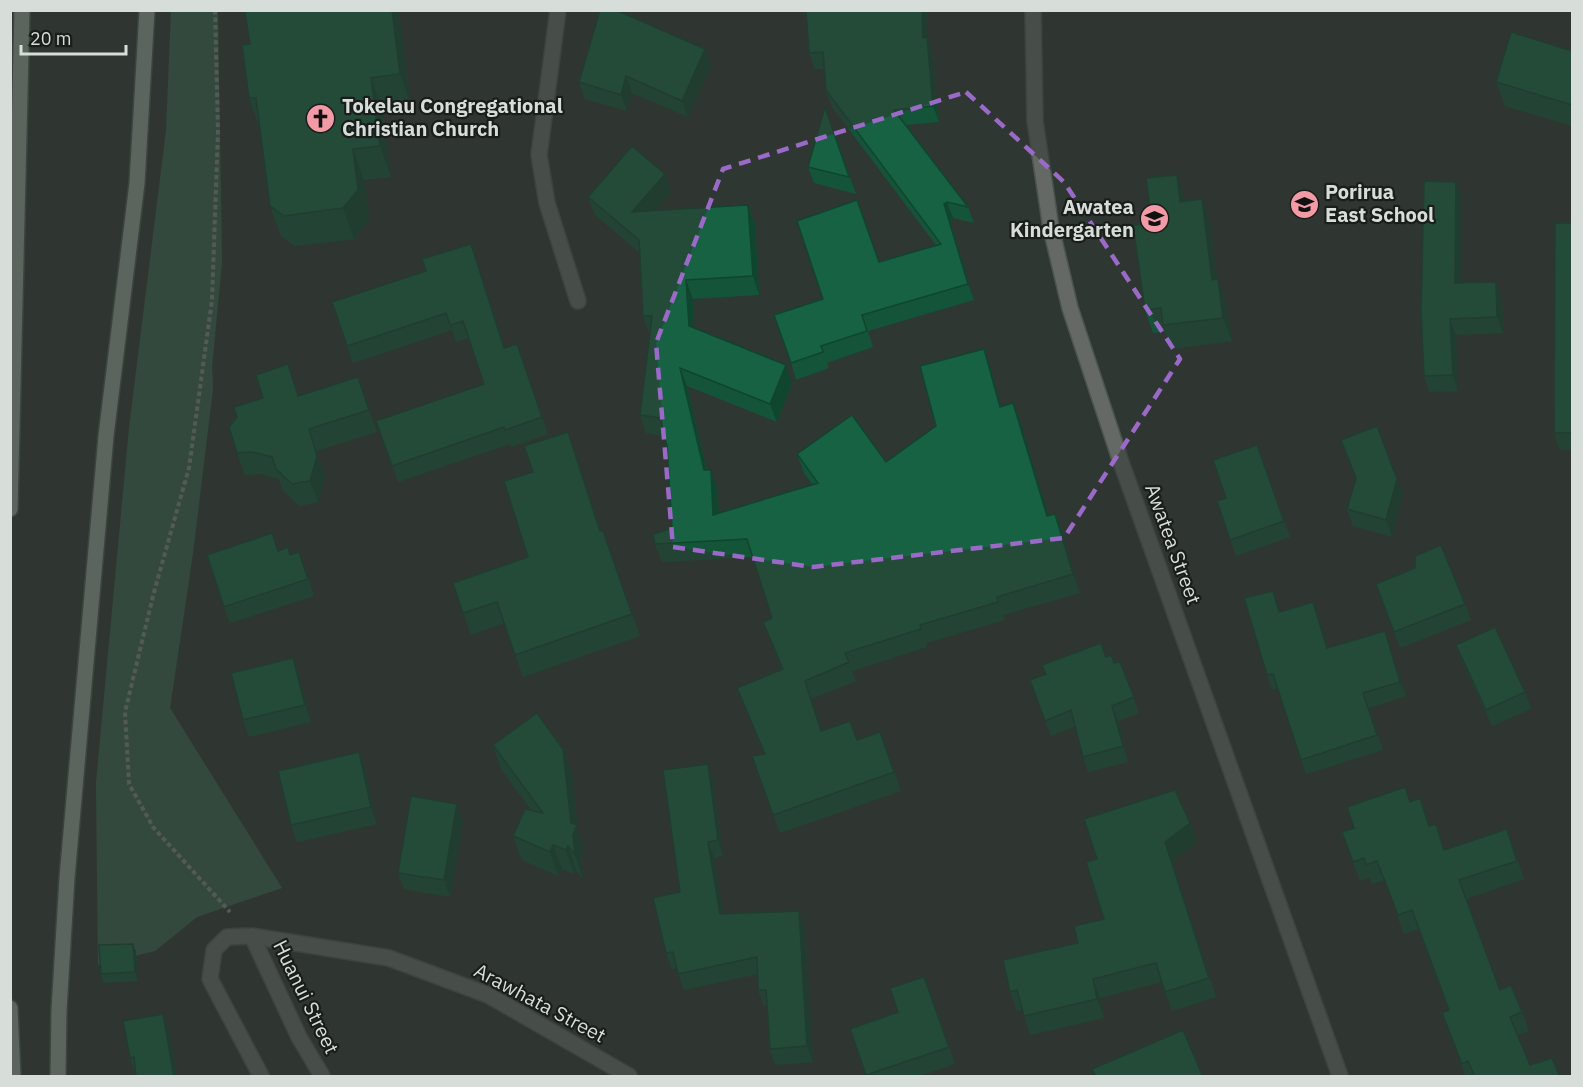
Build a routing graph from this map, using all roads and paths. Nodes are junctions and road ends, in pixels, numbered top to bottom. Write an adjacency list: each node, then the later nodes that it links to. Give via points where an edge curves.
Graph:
1 (22, 10): 7 (main road)
2 (147, 10): 11 (main road, via 137,183 106,436 67,878)
3 (215, 10): 8 (path, via 218,131 212,300 189,468 125,712 129,784 153,827)
4 (558, 10): 6 (street, via 539,155 547,203)
5 (1033, 10): 15 (street, Awatea Street, via 1035,121 1051,228 1070,308 1125,474)
6 (578, 301)
7 (10, 509)
8 (252, 936): 12 (street, Arawhata Street, via 227,937 214,950 210,979); 13 (street, Huanui Street, via 298,1037); 14 (street, Arawhata Street, via 389,958 488,995)
9 (10, 1008): 10 (main road)
10 (13, 1077)
11 (58, 1077)
12 (261, 1077)
13 (322, 1077)
14 (629, 1077)
15 (1340, 1077)

